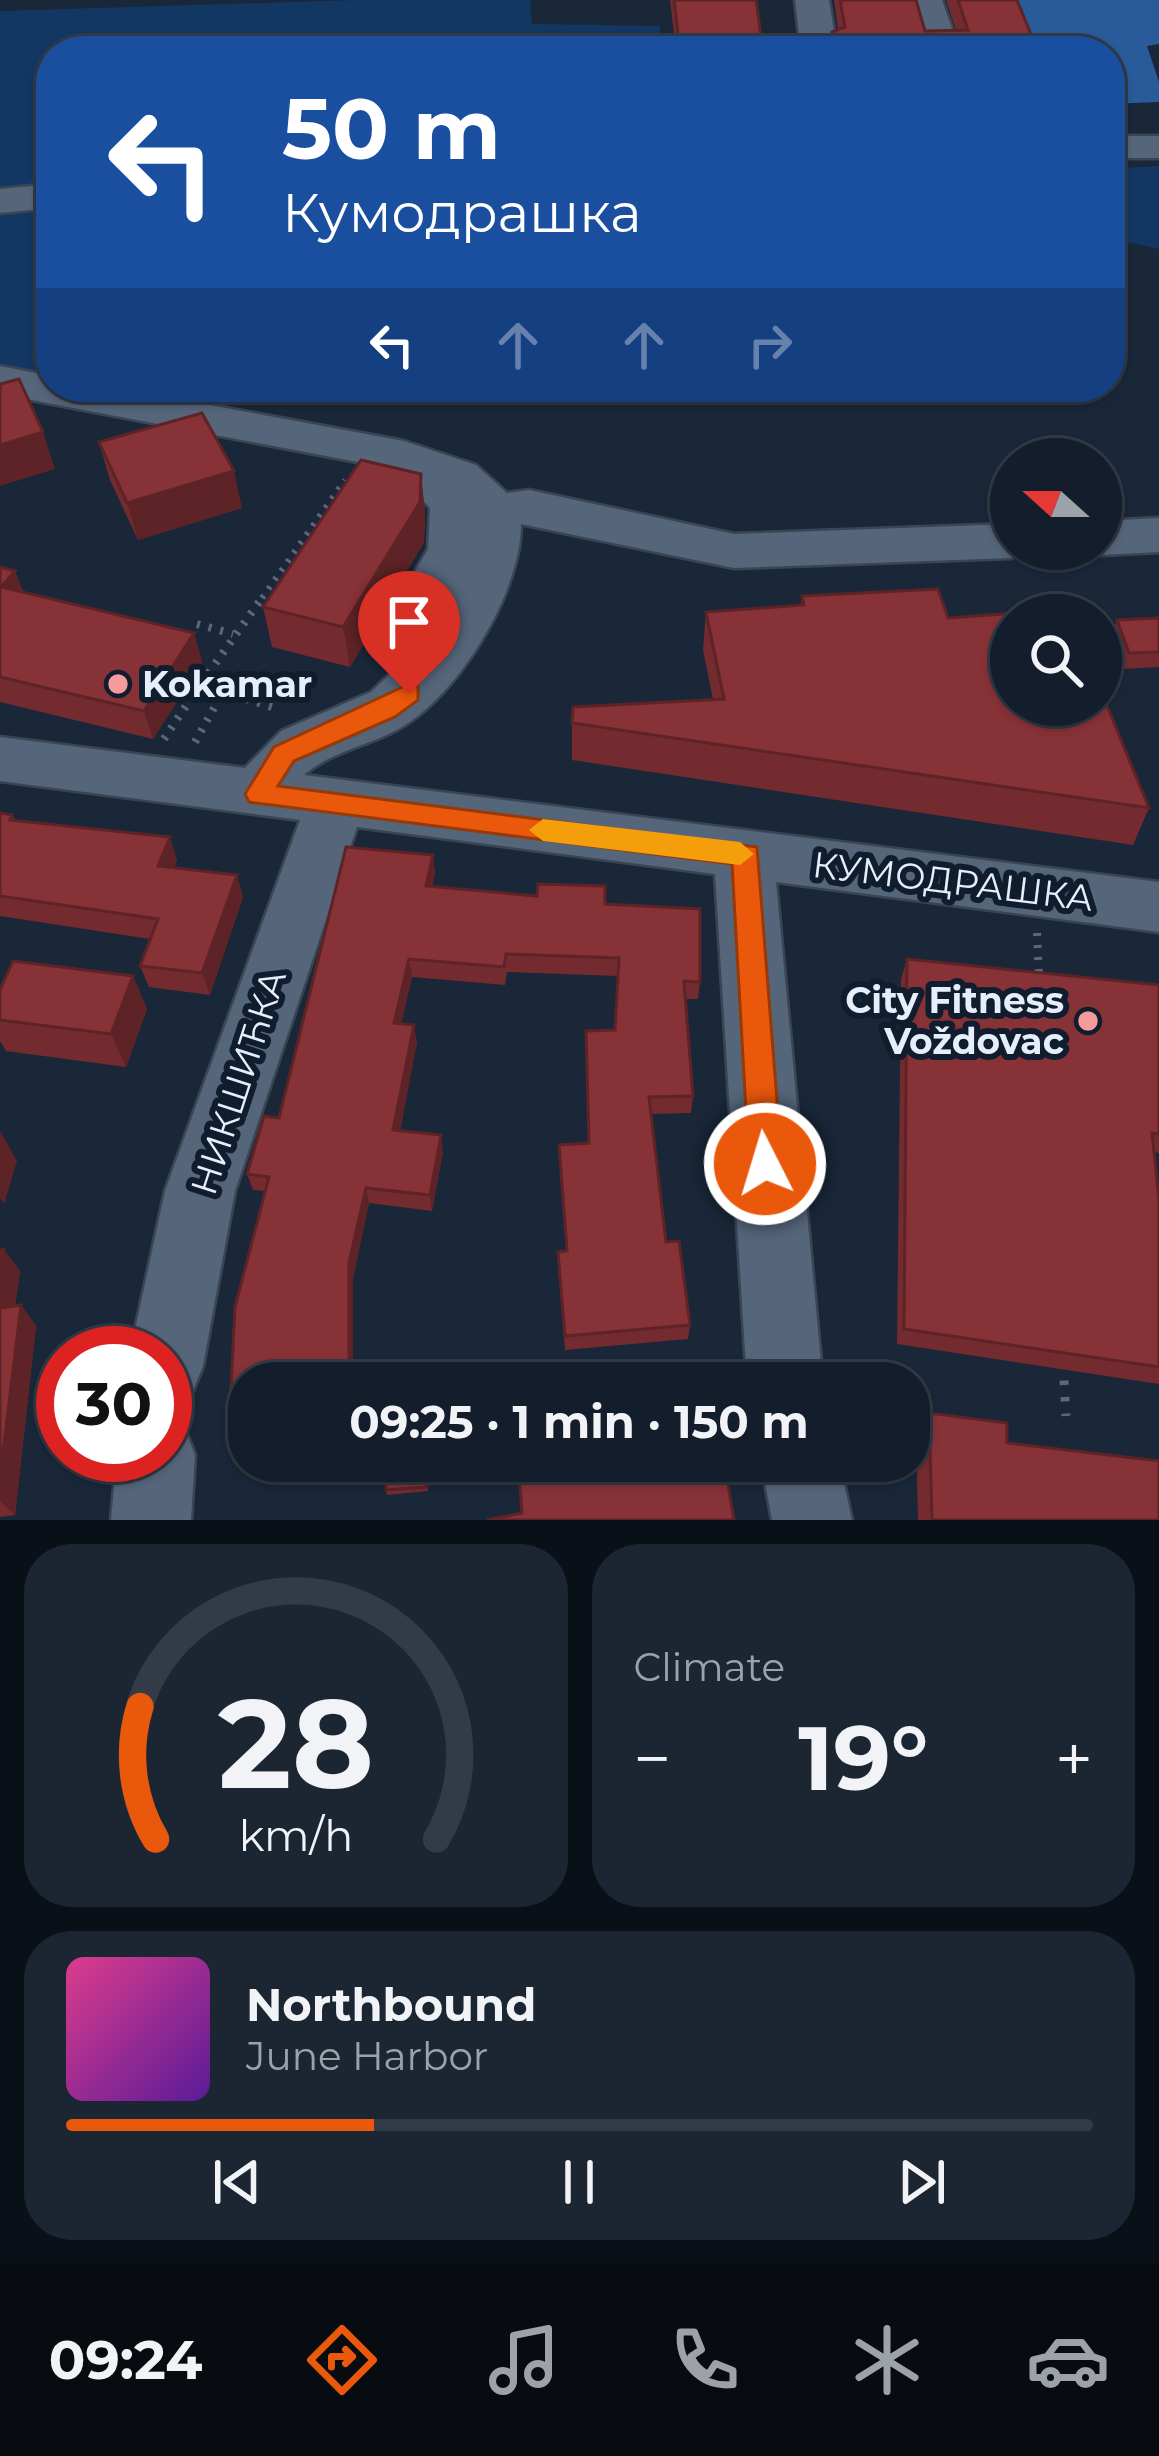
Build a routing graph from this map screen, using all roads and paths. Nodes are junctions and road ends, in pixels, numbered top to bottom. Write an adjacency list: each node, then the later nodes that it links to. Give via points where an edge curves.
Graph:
1 (812, 0): 3 (street)
2 (926, 0): 4 (street)
3 (817, 36)
4 (938, 36)
5 (1125, 147): 6 (street)
6 (1159, 147)
7 (36, 197): 8 (street)
8 (0, 201)
9 (0, 380): 10 (street)
10 (36, 384)
11 (207, 403): 12 (street)
12 (382, 452): 13 (street, via 459,476); 18 (path); 21 (street, via 447,490 460,526 449,560)
13 (496, 511): 16 (street, via 547,509 734,551); 21 (street, via 497,549 428,669 386,710)
14 (1159, 535): 15 (street)
15 (1122, 537)
16 (990, 543)
17 (197, 624): 18 (path)
18 (233, 634): 19 (path)
19 (200, 685): 20 (path); 23 (path)
20 (223, 692): 21 (path); 22 (path)
21 (322, 717): 25 (street)
22 (193, 746)
23 (159, 747)
24 (0, 759): 25 (street, КУМОДРАШКА)
25 (259, 794): 26 (street, КУМОДРАШКА)
26 (335, 805): 27 (street, КУМОДРАШКА); 31 (street, НИКШИЋКА, via 200,1191)
27 (746, 855): 28 (street, КУМОДРАШКА); 33 (street)
28 (1034, 893): 29 (street, КУМОДРАШКА); 30 (path)
29 (1159, 907)
30 (1041, 1002)
31 (173, 1326)
32 (1062, 1357): 34 (path)
33 (783, 1362)
34 (1066, 1417)
35 (154, 1482): 37 (street)
36 (804, 1482): 38 (street)
37 (151, 1520)
38 (812, 1520)

